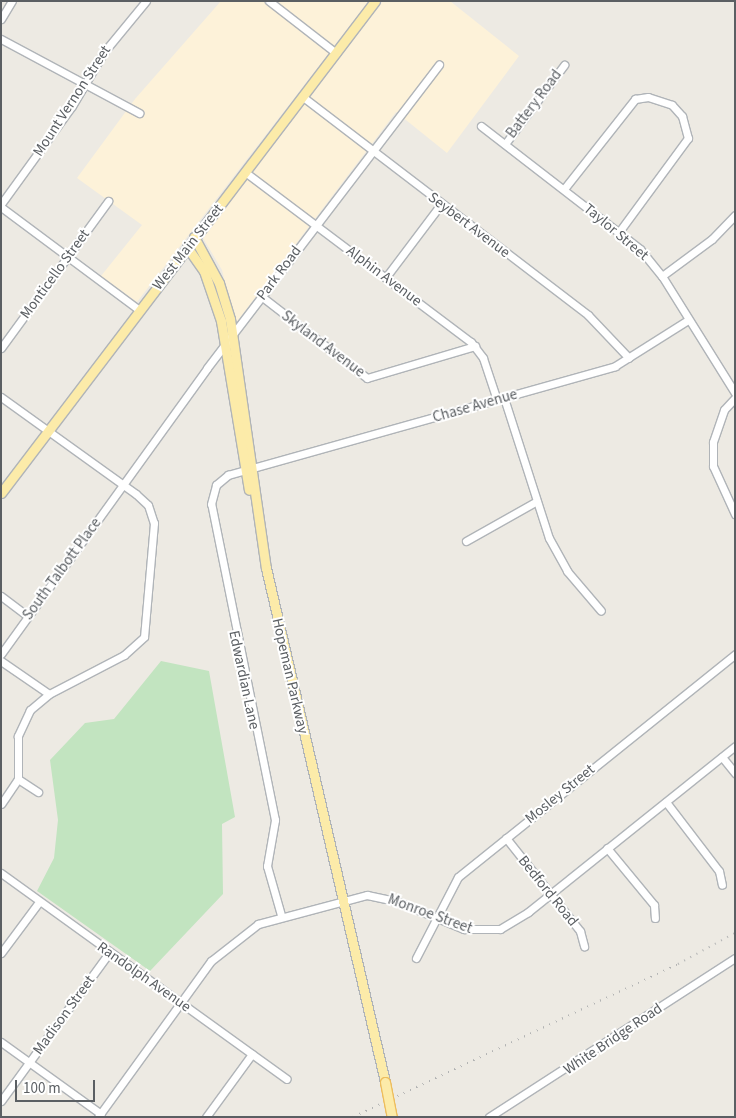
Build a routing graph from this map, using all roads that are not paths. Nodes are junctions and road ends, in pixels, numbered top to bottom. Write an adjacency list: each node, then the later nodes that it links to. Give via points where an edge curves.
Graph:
1 (12, 1): 5 (street)
2 (146, 1): 10 (street, Mount Vernon Street, via 104,52)
3 (269, 1): 7 (street)
4 (375, 1): 7 (main road, West Main Street)
5 (1, 19)
6 (1, 39): 10 (street)
7 (336, 53): 11 (main road, West Main Street)
8 (439, 65): 15 (street, Park Road)
9 (564, 65): 14 (street, Battery Road)
10 (84, 86): 12 (street); 20 (street, Mount Vernon Street)
11 (302, 97): 15 (street, Seybert Avenue); 16 (main road, West Main Street)
12 (139, 113)
13 (481, 126): 14 (street, Taylor Street)
14 (504, 144): 17 (street, Taylor Street)
15 (372, 151): 19 (street, Seybert Avenue); 22 (street, Park Road)
16 (245, 172): 22 (street, Alphin Avenue); 24 (main road, West Main Street)
17 (564, 189): 23 (street, Taylor Street); 23 (street, via 635,99 648,97 672,105 682,116 688,138)
18 (108, 201): 26 (street, Monticello Street)
19 (441, 204): 28 (street); 36 (street, Seybert Avenue, via 588,315)
20 (1, 206): 26 (street)
21 (735, 215): 27 (street, via 712,239)
22 (316, 224): 28 (street, Alphin Avenue); 29 (street, Park Road)
23 (619, 232): 27 (street, Taylor Street)
24 (194, 237): 25 (main road, West Main Street); 32 (main road, via 219,282)
25 (187, 247): 30 (main road, West Main Street); 33 (main road, via 211,287)
26 (67, 257): 30 (street); 35 (street, Monticello Street)
27 (662, 276): 31 (street, Taylor Street)
28 (386, 277): 34 (street, Alphin Avenue)
29 (261, 296): 32 (street, Park Road); 34 (street, Skyland Avenue, via 367,378)
30 (139, 310): 41 (main road, West Main Street)
31 (688, 320): 36 (street, Chase Avenue); 37 (street, Taylor Street)
32 (232, 335): 33 (street, Park Road); 42 (main road)
33 (225, 345): 42 (main road); 43 (street, Park Road)
34 (475, 346): 40 (street)
35 (1, 348)
36 (629, 358): 40 (street, Chase Avenue)
37 (735, 393)
38 (1, 397): 41 (street)
39 (735, 398): 46 (street, via 724,410 713,442 713,466)
40 (500, 399): 42 (street, Chase Avenue); 45 (street)
41 (48, 431): 43 (street); 44 (main road, West Main Street)
42 (248, 470): 67 (main road, Hopeman Parkway, via 253,505); 69 (street, Edwardian Lane, via 220,480 211,504 274,820 267,866)
43 (123, 485): 50 (street, South Talbott Place); 54 (street, via 148,505 154,531 144,637 124,655)
44 (1, 494)
45 (537, 501): 47 (street); 49 (street, via 561,561)
46 (735, 514)
47 (466, 542)
48 (1, 596): 50 (street)
49 (601, 611)
50 (28, 616): 51 (street, South Talbott Place)
51 (1, 654)
52 (735, 654): 62 (street, Mosley Street)
53 (1, 661): 54 (street)
54 (49, 694): 58 (street, via 34,705 21,725)
55 (735, 746): 56 (street, Monroe Street)
56 (722, 757): 57 (street); 60 (street, Monroe Street)
57 (735, 773)
58 (18, 779): 59 (street); 61 (street)
59 (38, 792)
60 (666, 802): 63 (street, Monroe Street); 65 (street, via 720,871)
61 (1, 804)
62 (506, 838): 66 (street, Bedford Road); 70 (street, Mosley Street, via 458,877)
63 (607, 848): 66 (street, Monroe Street); 71 (street, via 654,905)
64 (1, 873): 68 (street, Randolph Avenue)
65 (722, 884)
66 (550, 894): 70 (street, Monroe Street, via 494,930 470,931); 72 (street, Bedford Road, via 580,931)
67 (342, 900): 69 (street, Monroe Street); 70 (street, Monroe Street, via 382,896); 85 (main road, Hopeman Parkway, bridge)
68 (39, 902): 73 (street); 74 (street, Randolph Avenue)
69 (281, 914): 77 (street, Monroe Street, via 242,934 221,950)
70 (434, 918): 75 (street, Mosley Street)
71 (655, 918)
72 (584, 946)
73 (1, 953)
74 (109, 953): 77 (street, Randolph Avenue); 80 (street, Madison Street)
75 (416, 958)
76 (735, 958): 86 (street, White Bridge Road)
77 (180, 1003): 79 (street, Randolph Avenue); 83 (street, Monroe Street)
78 (1, 1042): 80 (street)
79 (252, 1054): 81 (street, Randolph Avenue); 84 (street)
80 (30, 1062): 82 (street, Madison Street); 83 (street)
81 (287, 1079)
82 (1, 1101)
83 (99, 1115)
84 (206, 1117)
85 (392, 1117)
86 (489, 1117)

